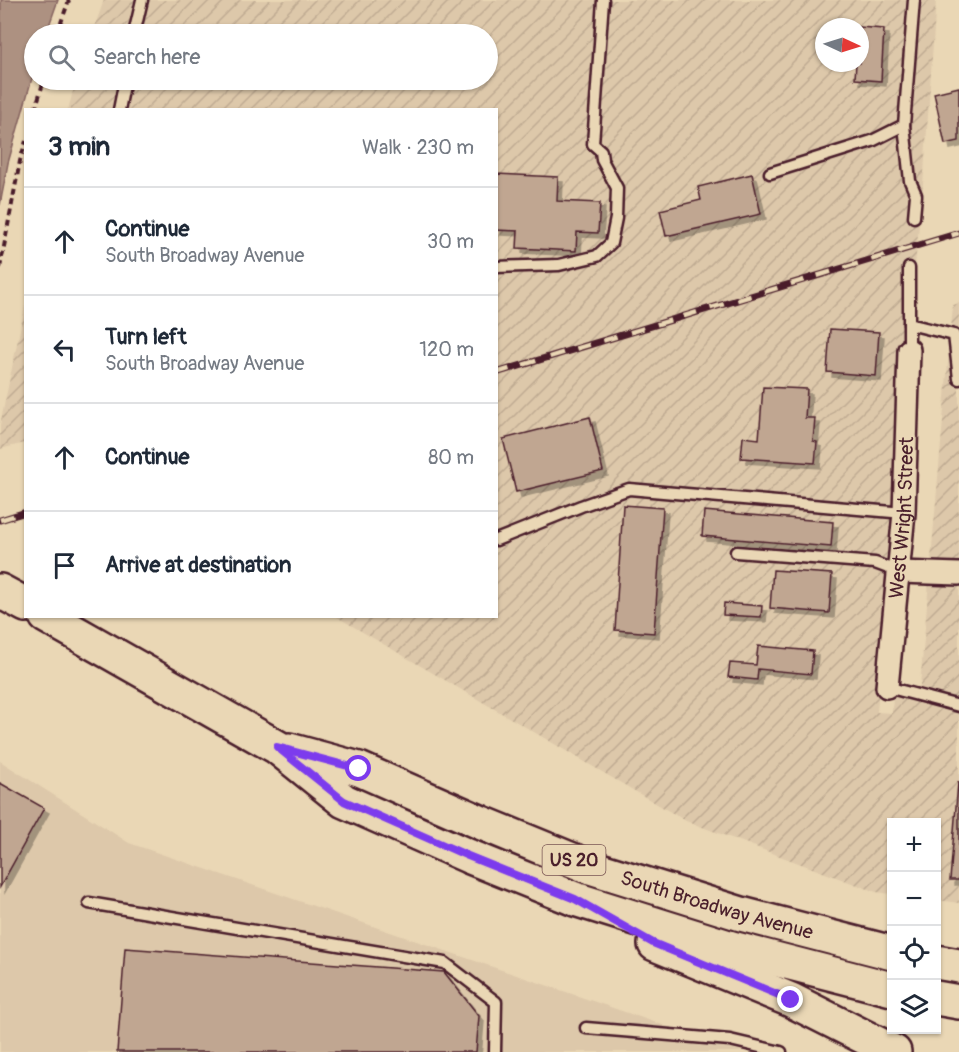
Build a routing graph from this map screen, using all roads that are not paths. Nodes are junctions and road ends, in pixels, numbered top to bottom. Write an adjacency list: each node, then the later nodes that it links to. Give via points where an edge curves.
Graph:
1 (142, 0): 4 (lane)
2 (603, 0): 10 (lane, via 593,144 601,151 617,188 611,243 597,255 559,265)
3 (914, 0): 7 (lane)
4 (136, 24)
5 (123, 90): 6 (lane)
6 (119, 108)
7 (904, 125): 8 (lane, via 872,141); 9 (lane, via 910,181 916,195)
8 (770, 173)
9 (914, 217)
10 (498, 267)
11 (909, 268): 12 (lane)
12 (909, 324): 13 (lane); 14 (lane, via 954,335)
13 (909, 350): 15 (street, West Wright Street)
14 (959, 379)
15 (904, 513): 16 (lane, via 629,489); 18 (street, West Wright Street)
16 (498, 539)
17 (736, 552): 18 (lane, via 875,563)
18 (899, 572): 19 (street); 23 (street, West Wright Street)
19 (959, 574)
20 (0, 591): 21 (main road)
21 (24, 604)
22 (50, 618): 25 (main road, South Broadway Avenue / US 20)
23 (887, 687): 24 (lane)
24 (959, 706)
25 (277, 747): 26 (main road, South Broadway Avenue / US 20, via 344,801); 28 (main road, South Broadway Avenue / US 20, via 359,769 587,866 741,914)
26 (575, 899): 33 (main road, South Broadway Avenue / US 20, via 732,948); 39 (main road, via 653,943 791,1000)
27 (88, 903): 37 (lane, via 445,963 496,1002)
28 (887, 952)
29 (941, 953): 30 (main road)
30 (959, 954)
31 (941, 963): 32 (main road)
32 (959, 966)
33 (887, 988)
34 (941, 999): 35 (main road)
35 (959, 1002)
36 (586, 1028): 38 (lane, via 730,1040)
37 (495, 1052)
38 (781, 1052)
39 (894, 1052)

